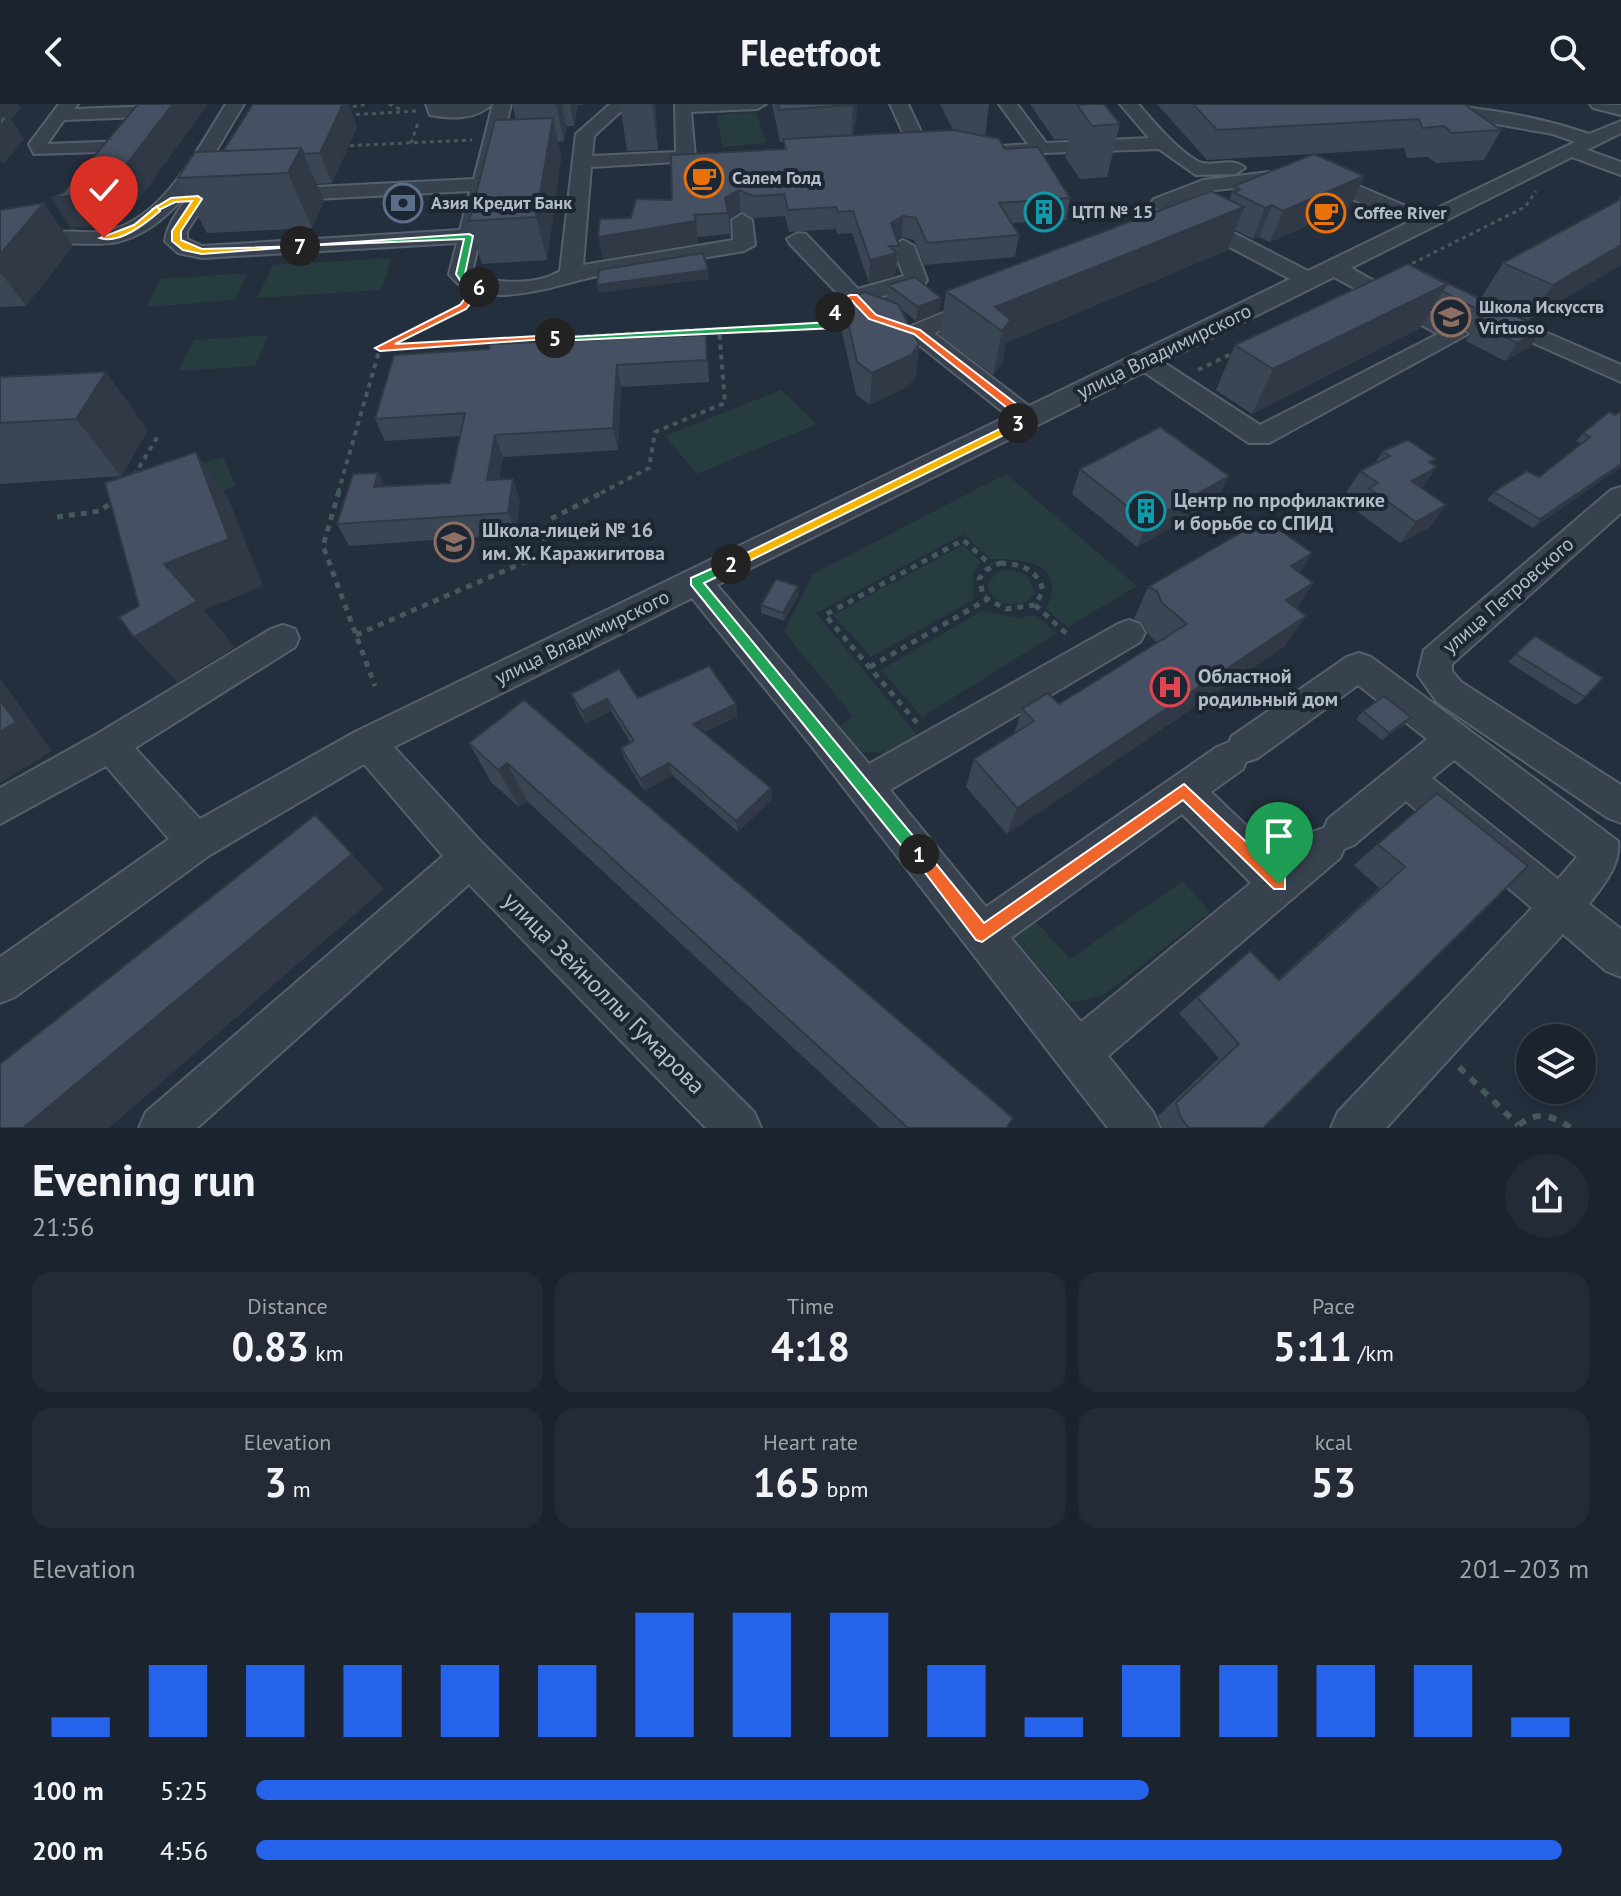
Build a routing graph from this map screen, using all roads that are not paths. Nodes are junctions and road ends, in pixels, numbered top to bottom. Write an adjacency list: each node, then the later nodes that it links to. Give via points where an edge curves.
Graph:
1 (235, 104): 26 (street)
2 (757, 104): 20 (street, via 675,108 693,157)
3 (899, 104): 19 (street, via 909,143 994,151)
4 (988, 104): 14 (street, via 1002,124)
5 (1008, 104): 14 (street)
6 (1129, 104): 16 (street)
7 (1411, 104): 17 (street, via 1557,129)
8 (1599, 104): 13 (street)
9 (498, 105): 10 (street, via 442,112); 24 (street, via 496,148)
10 (429, 107)
11 (625, 108): 20 (street, via 585,134)
12 (64, 110): 18 (street, via 38,144 41,150); 18 (street, via 156,111)
13 (1621, 110)
14 (1023, 124): 19 (street)
15 (1621, 126): 17 (street, улица Владимирского)
16 (1163, 143): 19 (street, via 1087,137); 23 (street, via 1196,169)
17 (1582, 146): 21 (street); 29 (street, улица Владимирского)
18 (126, 147): 22 (street)
19 (1041, 149)
20 (575, 153): 38 (street)
21 (1621, 169)
22 (105, 171)
23 (1304, 174): 28 (street, via 1203,186 1161,203); 29 (street)
24 (481, 185): 25 (street); 31 (street)
25 (261, 196)
26 (173, 199): 31 (street, via 205,198 177,231 176,241 202,252); 34 (street, via 120,235 70,240 61,228)
27 (742, 220): 38 (street, via 744,245)
28 (1195, 221): 30 (street); 39 (street)
29 (1427, 222): 35 (street, улица Владимирского)
30 (1166, 233)
31 (469, 236): 38 (street, via 460,274 465,281 480,286 552,284)
32 (798, 239): 40 (street)
33 (903, 246): 40 (street, via 916,280)
34 (0, 248)
35 (1367, 253): 36 (street, улица Владимирского); 37 (street)
36 (1334, 268): 39 (street, улица Владимирского); 43 (street)
37 (1400, 270)
38 (571, 274)
39 (1309, 280): 44 (street, улица Владимирского)
40 (853, 297): 42 (street, via 873,317)
41 (1005, 297): 42 (street)
42 (917, 332): 46 (street)
43 (1456, 334): 44 (street, via 1259,437); 45 (street, via 1487,313)
44 (1144, 361): 46 (street, улица Владимирского)
45 (1621, 374)
46 (1028, 418): 48 (street, улица Владимирского)
47 (1621, 497): 57 (street, улица Петровского, via 1436,659 1435,675 1449,692)
48 (696, 582): 52 (street, улица Владимирского); 55 (street)
49 (1129, 633): 55 (street)
50 (283, 638): 53 (street)
51 (1453, 739): 54 (street); 56 (street, via 1359,667); 62 (street, via 1604,854)
52 (368, 743): 59 (street, улица Владимирского); 60 (street, улица Зейноллы Гумарова)
53 (110, 745): 58 (street); 59 (street)
54 (1405, 778): 61 (street); 62 (street)
55 (864, 786): 63 (street)
56 (1184, 791): 61 (street); 63 (street)
57 (1621, 806)
58 (0, 807)
59 (196, 842): 65 (street, улица Владимирского)
60 (470, 858): 67 (street); 68 (street, улица Зейноллы Гумарова)
61 (1279, 884): 66 (street)
62 (1561, 907): 64 (street); 70 (street)
63 (982, 934): 66 (street)
64 (1621, 956)
65 (0, 982)
66 (1077, 1054): 69 (street)
67 (162, 1128)
68 (738, 1128)
69 (1137, 1128)
70 (1354, 1128)

